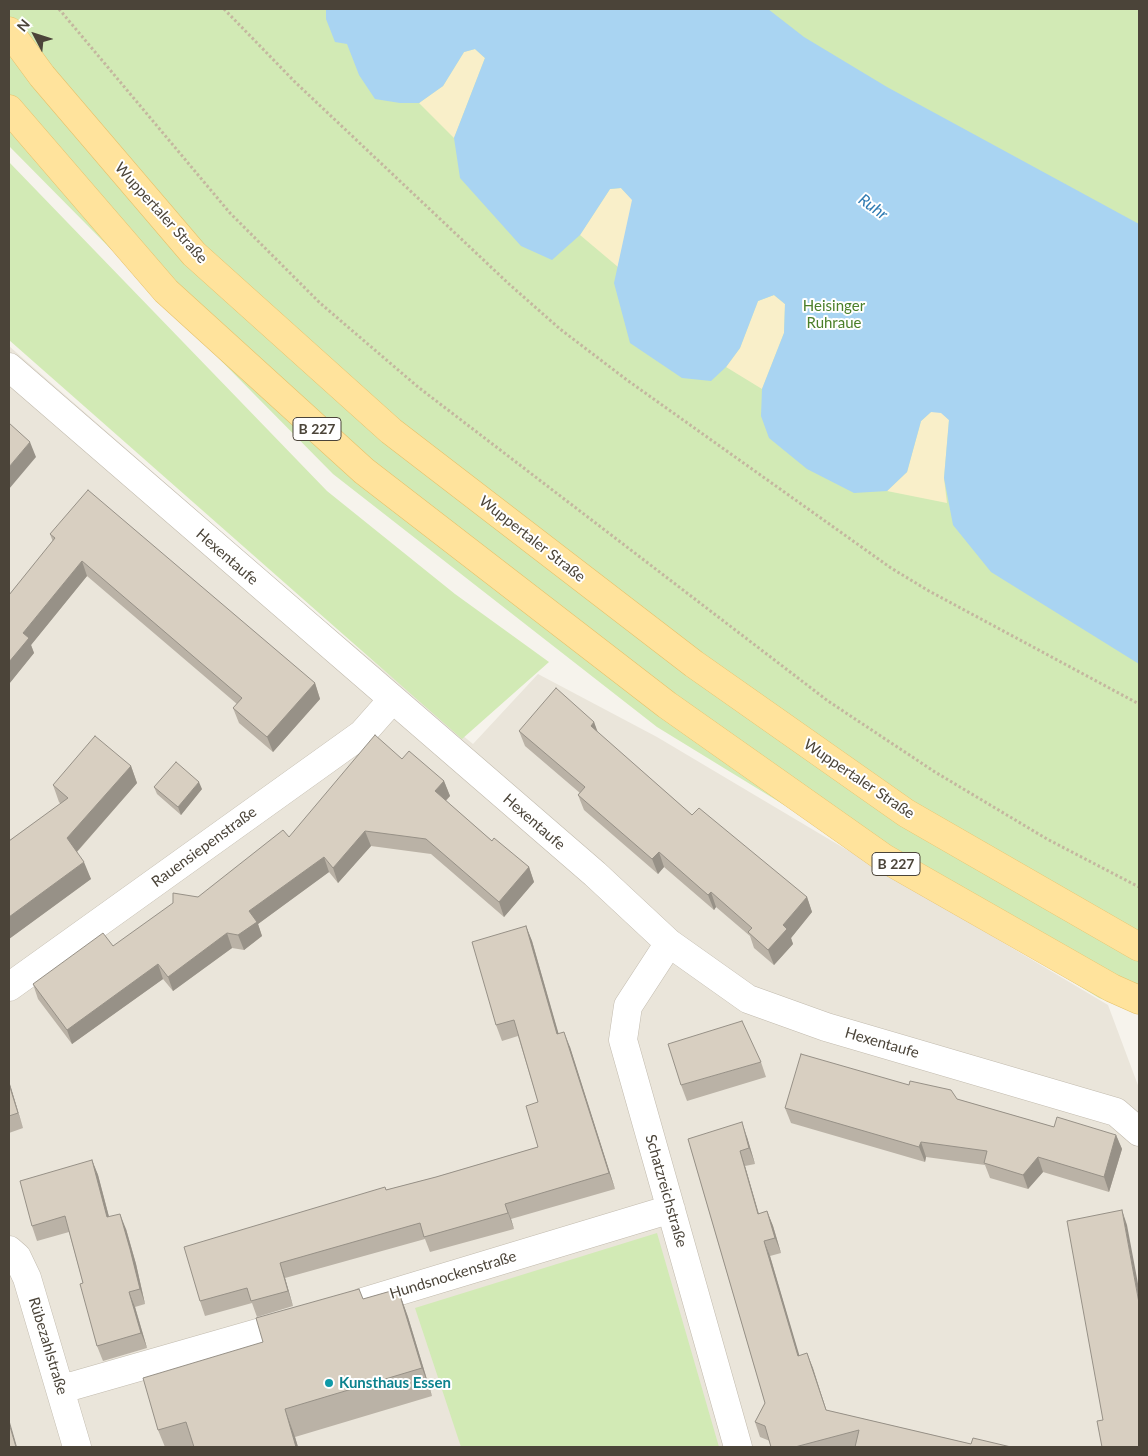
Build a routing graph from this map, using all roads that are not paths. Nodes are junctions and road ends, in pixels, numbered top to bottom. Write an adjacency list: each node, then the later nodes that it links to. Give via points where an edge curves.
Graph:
1 (9, 31): 6 (main road, Wuppertaler Straße, via 42,76 194,254 391,430 694,664 906,812)
2 (9, 109): 8 (main road, B 227, via 166,291 364,471 667,705 884,858 1103,983)
3 (9, 367): 4 (street, Hexentaufe)
4 (392, 700): 5 (street, Hexentaufe, via 595,874); 7 (street, Rauensiepenstraße, via 362,734)
5 (669, 943): 9 (street, Hexentaufe, via 748,1000 826,1027 1116,1112); 10 (street, Schatzreichstraße, via 628,1006 624,1040)
6 (1139, 947)
7 (9, 986)
8 (1139, 1000)
9 (1139, 1132)
10 (671, 1210): 12 (street, Hundsnockenstraße); 14 (street, Schatzreichstraße)
11 (9, 1250): 12 (street, Rübezahlstraße, via 17,1257 27,1278)
12 (62, 1389): 13 (street, Rübezahlstraße)
13 (77, 1447)
14 (738, 1447)

